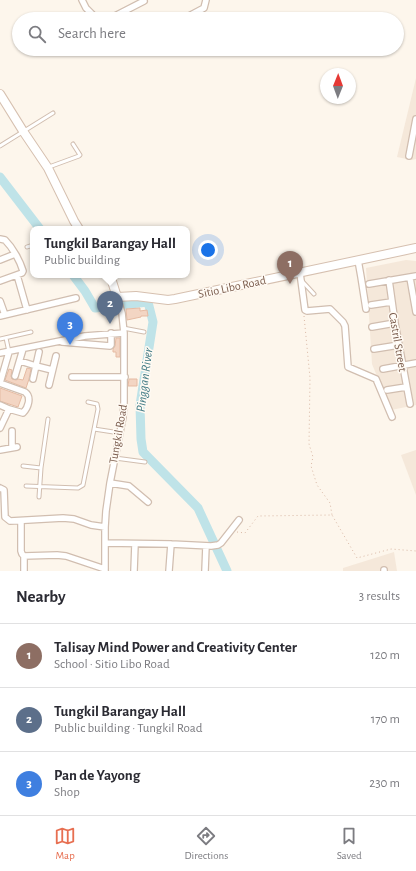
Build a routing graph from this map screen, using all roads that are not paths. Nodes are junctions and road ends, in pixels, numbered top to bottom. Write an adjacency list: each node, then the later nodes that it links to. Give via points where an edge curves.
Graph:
1 (82, 0): 4 (street)
2 (206, 0): 6 (street, via 204,8)
3 (144, 1): 5 (street)
4 (90, 12)
5 (123, 12)
6 (196, 12)
7 (0, 94): 10 (street)
8 (53, 112): 10 (lane)
9 (416, 119): 13 (street)
10 (23, 131): 12 (lane); 15 (street)
11 (73, 144): 15 (lane, via 79,156)
12 (0, 146)
13 (413, 147): 14 (street)
14 (409, 156)
15 (48, 168): 16 (street)
16 (77, 226)
17 (3, 240): 21 (street)
18 (30, 246): 19 (lane)
19 (27, 248)
20 (416, 248): 23 (street, Sitio Libo Road)
21 (15, 254): 22 (street); 24 (street, via 23,271)
22 (0, 260)
23 (358, 260): 25 (street, Sitio Libo Road); 37 (street)
24 (17, 275): 29 (street); 38 (street)
25 (300, 276): 31 (lane); 33 (street, Sitio Libo Road, via 168,300 136,296); 75 (street, via 304,309 330,309 343,322 348,367 376,379)
26 (413, 277): 28 (street); 39 (street)
27 (111, 278): 33 (street)
28 (389, 280): 30 (street); 35 (street, Castril Street)
29 (0, 281)
30 (369, 284)
31 (314, 294)
32 (76, 298): 38 (street)
33 (118, 298): 43 (street, Tungkil Road)
34 (0, 301): 40 (street)
35 (391, 302): 36 (street); 41 (street, Castril Street)
36 (371, 305)
37 (366, 309)
38 (27, 310): 40 (street)
39 (416, 312)
40 (2, 316)
41 (395, 323): 42 (street); 50 (street, Castril Street)
42 (372, 327)
43 (124, 330): 45 (lane); 46 (street); 65 (street, Tungkil Road)
44 (31, 332): 47 (lane)
45 (144, 332)
46 (111, 334): 49 (street); 49 (street, via 110,346)
47 (6, 338): 48 (lane); 53 (lane)
48 (0, 340)
49 (57, 341): 51 (street)
50 (399, 345): 52 (street); 60 (street, Castril Street)
51 (23, 348): 53 (street); 57 (street)
52 (374, 349)
53 (9, 352): 55 (street); 67 (street)
54 (39, 352): 59 (street)
55 (0, 353)
56 (56, 356): 62 (street)
57 (20, 361): 59 (street); 63 (street)
58 (416, 363): 60 (street)
59 (36, 366): 62 (street); 66 (street)
60 (402, 366): 61 (street); 69 (street, Castril Street)
61 (383, 369)
62 (52, 370): 68 (street)
63 (15, 376)
64 (72, 377): 65 (street)
65 (125, 377): 80 (street, Tungkil Road)
66 (33, 379)
67 (0, 383): 74 (street, via 28,394 27,408 23,413)
68 (49, 385)
69 (406, 388): 70 (street); 72 (street, Castril Street)
70 (387, 390)
71 (88, 402): 78 (lane, via 98,406)
72 (410, 404)
73 (0, 405): 74 (street)
74 (9, 409): 77 (street)
75 (392, 417)
76 (48, 419): 85 (lane)
77 (0, 428)
78 (94, 429): 80 (lane); 88 (lane, via 83,485 78,488)
79 (12, 431): 81 (street, via 14,447)
80 (120, 433): 82 (street, Tungkil Road)
81 (0, 450)
82 (115, 458): 83 (lane); 86 (street, Tungkil Road)
83 (145, 462)
84 (23, 466): 85 (lane)
85 (42, 468): 88 (lane)
86 (110, 483): 91 (street, via 129,486); 94 (street, Tungkil Road)
87 (26, 486): 88 (lane)
88 (40, 487): 90 (lane)
89 (0, 488): 93 (street, via 4,490 5,517 10,521)
90 (39, 497)
91 (148, 502)
92 (239, 520): 98 (street, via 221,543)
93 (21, 521): 94 (street, via 63,518); 99 (street, via 21,551)
94 (105, 528): 95 (street, Tungkil Road)
95 (105, 543): 96 (street); 100 (street, Tungkil Road)
96 (135, 544): 97 (street); 102 (street)
97 (171, 544): 98 (street); 103 (street)
98 (209, 546): 104 (street)
99 (24, 556): 100 (street, via 66,556); 101 (street)
100 (105, 570)
101 (24, 571)
102 (134, 571)
103 (170, 571)
104 (205, 571)

